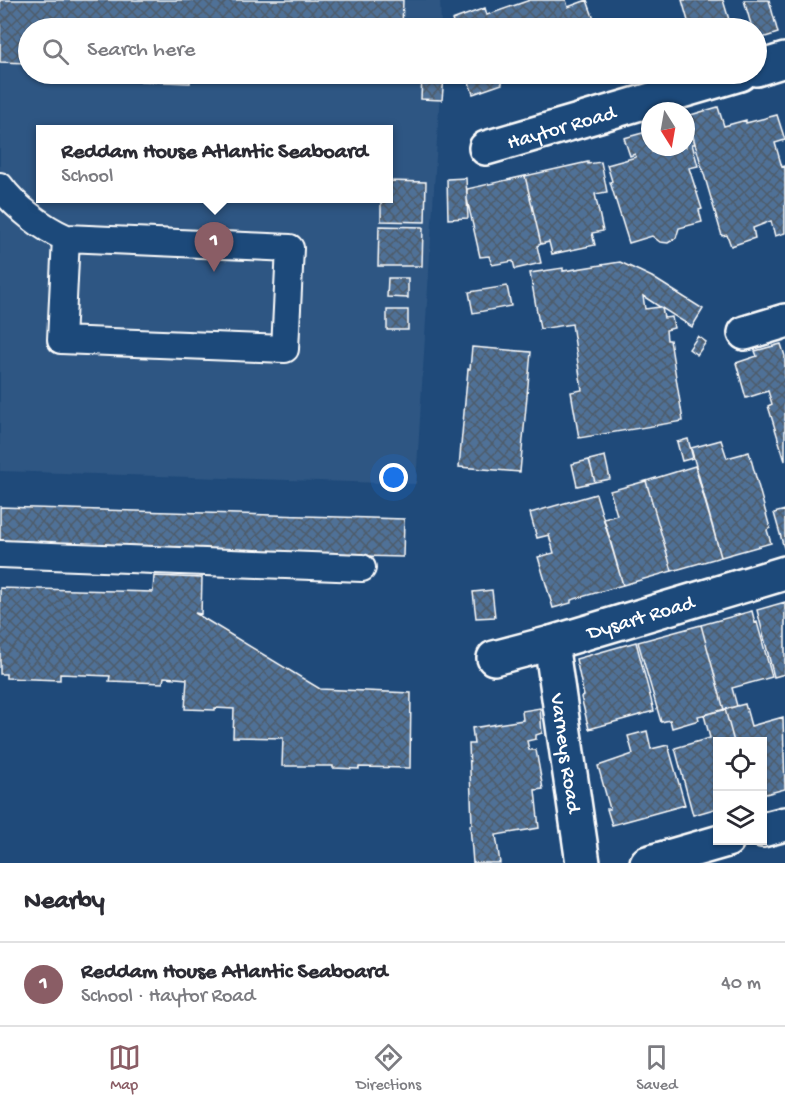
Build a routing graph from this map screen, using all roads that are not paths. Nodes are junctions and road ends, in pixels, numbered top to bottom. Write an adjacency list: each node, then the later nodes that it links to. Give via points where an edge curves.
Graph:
1 (785, 60): 2 (street)
2 (767, 66)
3 (706, 84): 4 (street, Haytor Road)
4 (486, 148)
5 (0, 186): 6 (lane, via 49,231)
6 (66, 238): 6 (lane, via 290,248 285,349 61,339)
7 (785, 321): 8 (street)
8 (745, 333)
9 (0, 554): 10 (lane)
10 (362, 568)
11 (785, 573): 12 (street, Dysart Road)
12 (551, 643): 13 (street, Dysart Road); 17 (street, Varneys Road)
13 (494, 658)
14 (785, 824): 15 (street)
15 (767, 829)
16 (713, 844): 18 (street)
17 (583, 863)
18 (647, 863)

